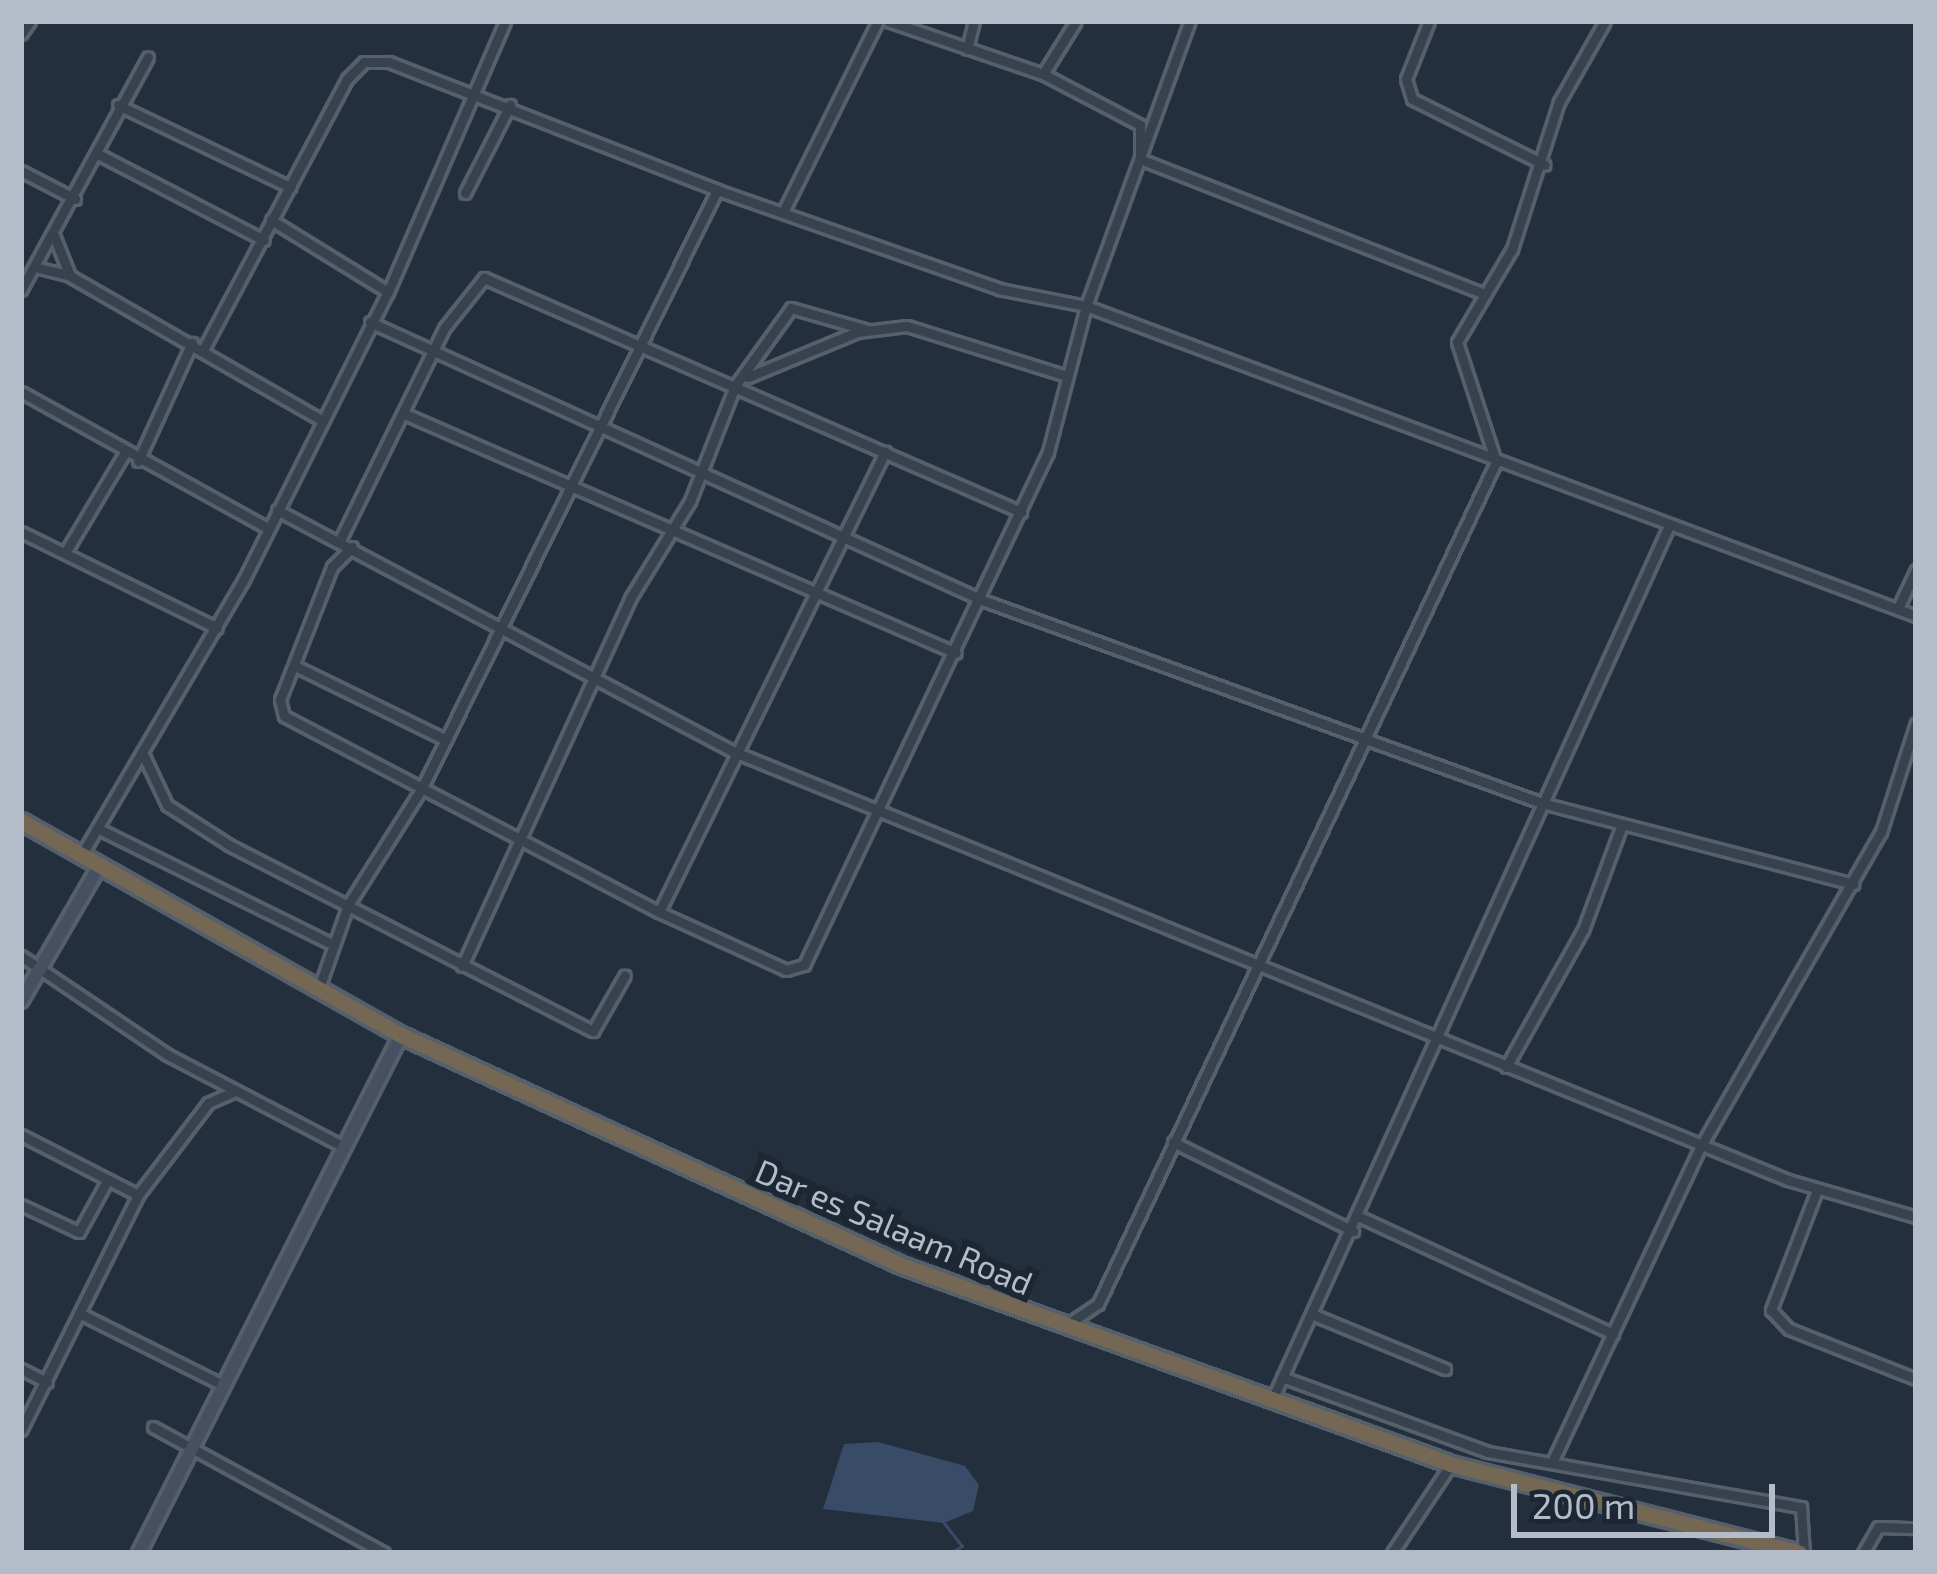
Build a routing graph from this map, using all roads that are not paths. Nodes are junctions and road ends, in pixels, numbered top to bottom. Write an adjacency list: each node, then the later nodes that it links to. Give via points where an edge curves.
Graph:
1 (30, 21): 10 (street)
2 (505, 21): 14 (street)
3 (878, 21): 25 (street)
4 (888, 21): 11 (street)
5 (974, 21): 11 (street)
6 (1076, 21): 13 (street)
7 (1190, 21): 18 (street)
8 (1429, 21): 19 (street, via 1406,79 1412,99)
9 (1605, 21): 19 (street, via 1559,102)
10 (21, 34)
11 (967, 49): 13 (street)
12 (148, 58): 15 (street)
13 (1043, 74): 18 (street, via 1139,125)
14 (474, 92): 16 (street); 21 (street, via 389,62 360,63); 32 (street)
15 (118, 105): 17 (street); 21 (street)
16 (510, 105): 22 (street); 23 (street)
17 (96, 154): 24 (street); 28 (street)
18 (1140, 159): 33 (street); 34 (street)
19 (1545, 165): 33 (street)
20 (21, 171): 24 (street)
21 (290, 187): 26 (street)
22 (716, 190): 25 (street); 39 (street)
23 (466, 193)
24 (75, 199): 27 (street)
25 (783, 212): 34 (street, via 999,289)
26 (271, 220): 28 (street); 32 (street)
27 (53, 233): 29 (street); 30 (street)
28 (264, 240): 41 (street)
29 (35, 267): 30 (street); 31 (street)
30 (70, 276): 40 (street)
31 (21, 290)
32 (388, 292): 36 (street)
33 (1484, 294): 53 (street, via 1456,347 1478,380)
34 (1086, 306): 43 (street); 53 (street)
35 (403, 319): 38 (street)
36 (370, 322): 38 (street); 48 (street)
37 (867, 330): 43 (street, via 914,327); 44 (street); 44 (street, via 791,308)
38 (398, 334): 42 (street)
39 (642, 342): 42 (street, via 484,278); 45 (street); 49 (street)
40 (192, 343): 41 (street); 52 (street)
41 (204, 347): 48 (street)
42 (435, 352): 47 (street); 49 (street)
43 (1064, 375): 57 (street, via 1066,405)
44 (748, 376): 45 (street)
45 (735, 386): 50 (street); 54 (street)
46 (21, 392): 51 (street)
47 (407, 415): 55 (street); 63 (street)
48 (321, 420): 56 (street)
49 (602, 423): 54 (street); 55 (street)
50 (885, 452): 57 (street); 62 (street)
51 (124, 454): 52 (street); 65 (street)
52 (138, 461): 58 (street)
53 (1496, 461): 59 (street); 77 (street)
54 (697, 468): 60 (street); 62 (street)
55 (574, 488): 60 (street); 72 (street)
56 (277, 510): 58 (street); 63 (street)
57 (1021, 512): 68 (street)
58 (267, 528): 71 (street)
59 (1668, 528): 69 (street); 82 (street)
60 (675, 531): 67 (street); 75 (street)
61 (21, 532): 65 (street)
62 (838, 535): 67 (street); 68 (street)
63 (340, 540): 64 (street)
64 (352, 547): 72 (street); 74 (street, via 332,567)
65 (65, 553): 71 (street)
66 (1916, 570): 69 (street)
67 (817, 595): 73 (street); 79 (street)
68 (982, 600): 73 (street); 77 (street)
69 (1898, 608): 70 (street)
70 (1916, 616)
71 (217, 628): 80 (street)
72 (500, 634): 75 (street); 78 (street)
73 (956, 653): 83 (street)
74 (295, 666): 78 (street); 81 (street, via 284,716)
75 (591, 682): 79 (street); 87 (street)
76 (1916, 723): 90 (street)
77 (1370, 739): 82 (street); 97 (street)
78 (446, 740): 81 (street)
79 (731, 751): 83 (street); 92 (street)
80 (142, 752): 86 (street); 91 (street, via 167,805)
81 (422, 788): 87 (street); 91 (street)
82 (1542, 803): 85 (street); 102 (street)
83 (880, 812): 92 (street, via 796,970); 97 (street)
84 (21, 821): 88 (highway, Dar es Salaam Road)
85 (1621, 827): 90 (street); 103 (street, via 1583,930)
86 (99, 829): 88 (street); 93 (street)
87 (522, 844): 92 (street); 95 (street)
88 (80, 857): 89 (highway, Dar es Salaam Road)
89 (99, 867): 96 (street); 99 (highway, Dar es Salaam Road)
90 (1854, 884): 107 (street)
91 (348, 905): 93 (street); 95 (street)
92 (659, 912)
93 (330, 943): 99 (street)
94 (21, 956): 96 (street)
95 (462, 966): 98 (street, via 596,1032)
96 (40, 968): 100 (street); 104 (street)
97 (1263, 970): 102 (street); 106 (street)
98 (625, 975)
99 (318, 992): 101 (highway, Dar es Salaam Road)
100 (21, 1001)
101 (401, 1035): 108 (street); 118 (highway, Dar es Salaam Road, via 767,1208)
102 (1437, 1040): 103 (street); 113 (street)
103 (1506, 1067): 107 (street)
104 (233, 1092): 108 (street); 111 (street, via 208,1103)
105 (21, 1135): 109 (street)
106 (1172, 1142): 115 (street); 118 (street, via 1098,1304)
107 (1702, 1144): 110 (street); 119 (street)
108 (344, 1147): 125 (street)
109 (107, 1181): 111 (street); 112 (street, via 76,1233)
110 (1817, 1190): 114 (street); 123 (street, via 1771,1310 1789,1329)
111 (138, 1195): 116 (street)
112 (21, 1205)
113 (1360, 1217): 115 (street); 119 (street)
114 (1916, 1217)
115 (1353, 1231): 117 (street)
116 (82, 1314): 124 (street); 125 (street)
117 (1314, 1315): 121 (street); 122 (street)
118 (1062, 1328): 126 (highway, Dar es Salaam Road)
119 (1613, 1334): 132 (street)
120 (21, 1369): 124 (street)
121 (1445, 1369)
122 (1282, 1377): 126 (street); 128 (street)
123 (1916, 1378)
124 (47, 1382): 129 (street)
125 (224, 1385): 130 (street)
126 (1270, 1402): 131 (highway, Dar es Salaam Road)
127 (153, 1427): 130 (street)
128 (1430, 1427): 131 (street); 132 (street, via 1488,1452)
129 (21, 1430)
130 (193, 1446): 135 (street); 136 (street)
131 (1417, 1451): 133 (highway, Dar es Salaam Road)
132 (1553, 1460): 138 (street, via 1613,1481 1801,1507)
133 (1451, 1464): 137 (street); 138 (highway, Dar es Salaam Road)
134 (1916, 1528): 139 (street, via 1878,1527)
135 (139, 1553)
136 (384, 1553)
137 (1392, 1553)
138 (1802, 1553)
139 (1863, 1553)

